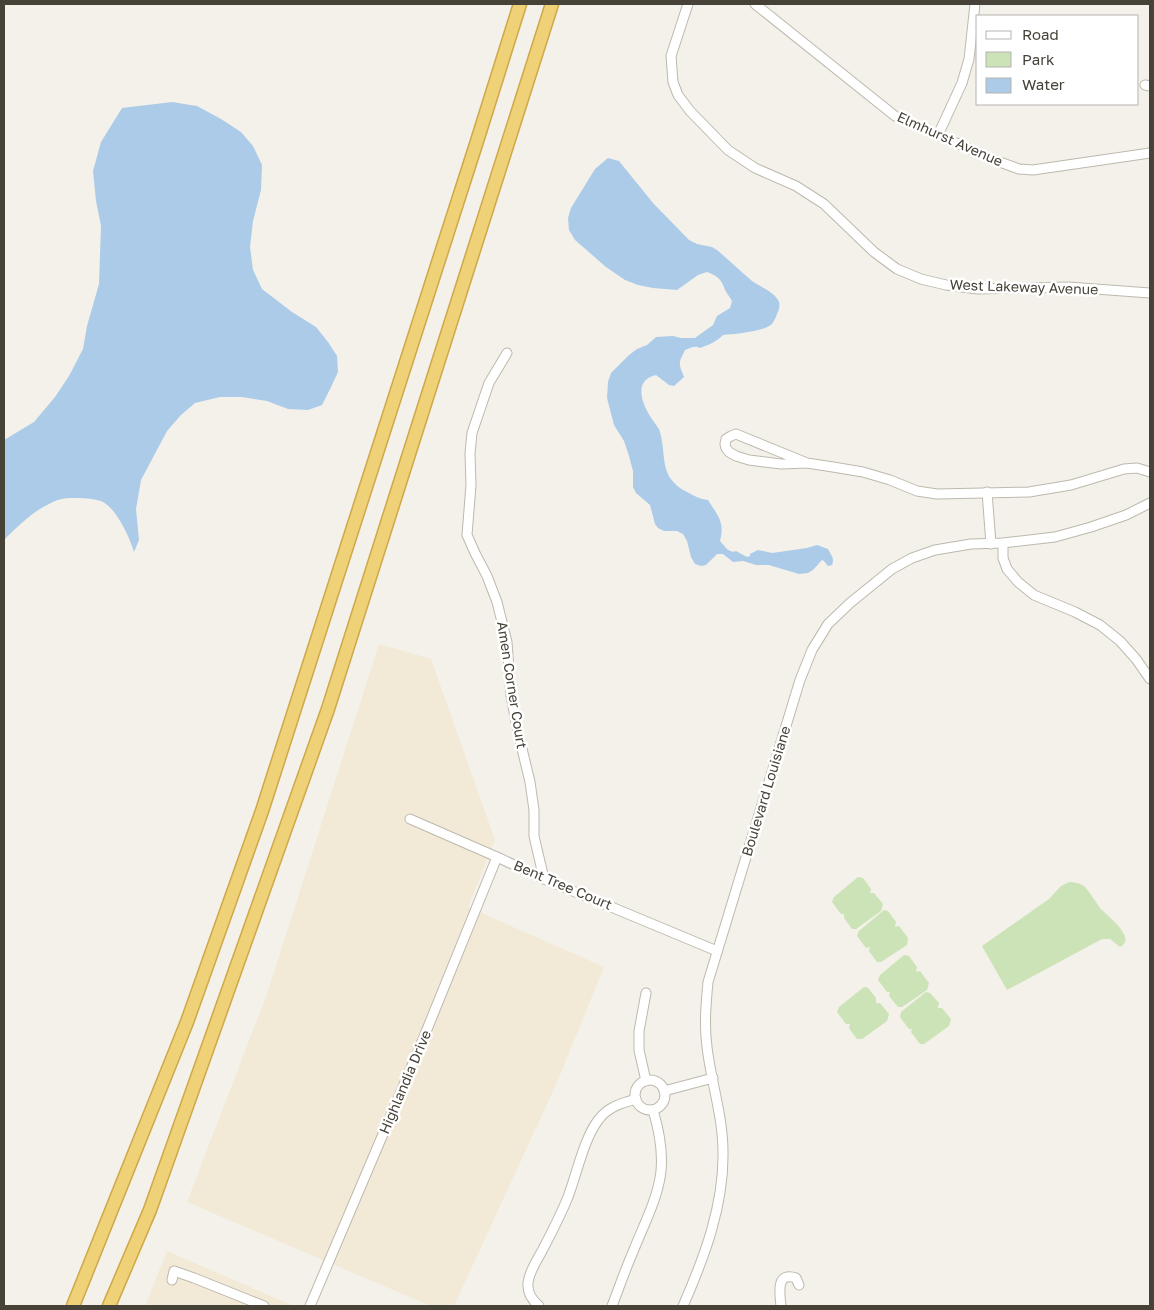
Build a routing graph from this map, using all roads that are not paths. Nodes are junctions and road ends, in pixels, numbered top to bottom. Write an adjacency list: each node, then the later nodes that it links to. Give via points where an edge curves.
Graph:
1 (520, 4): 29 (highway, via 262,811 187,1022)
2 (552, 4): 30 (highway, via 328,709 150,1210)
3 (688, 4): 8 (street, West Lakeway Avenue, via 671,56 673,82 690,111 728,150 824,204 874,252 897,268 946,286 1068,287)
4 (755, 4): 6 (street, Elmhurst Avenue, via 895,116)
5 (976, 4): 6 (street, via 969,59)
6 (938, 135): 7 (street, Elmhurst Avenue, via 1019,169 1033,170)
7 (1150, 153)
8 (1150, 294)
9 (507, 353): 19 (street, Amen Corner Court, via 489,383 472,433 467,535 497,602 506,642 511,696 530,782 534,836)
10 (807, 463): 10 (street, via 736,434 726,439 729,452 748,460); 12 (street, via 863,472 917,491 937,494)
11 (1150, 472): 12 (street, via 1124,469 1048,489)
12 (987, 492): 15 (street)
13 (1150, 503): 14 (street, Boulevard Louisiane, via 1117,518 1055,537)
14 (1002, 543): 15 (street, Boulevard Louisiane); 16 (street, via 1007,569 1018,582 1034,595 1100,625 1120,641)
15 (991, 544): 20 (street, Boulevard Louisiane, via 935,550 912,558 892,569 850,602 828,624 812,650 800,680)
16 (1150, 679)
17 (410, 820): 18 (street, Bent Tree Court)
18 (497, 857): 19 (street, Bent Tree Court); 32 (street, Highlandia Drive)
19 (544, 879): 20 (street, Bent Tree Court)
20 (717, 951): 22 (street, Boulevard Louisiane, via 708,982 705,1013 706,1046)
21 (646, 993): 23 (street, via 639,1050)
22 (712, 1078): 24 (street); 35 (street, Boulevard Louisiane, via 721,1121 722,1183 701,1266)
23 (646, 1081): 24 (street, via 656,1082); 25 (street, via 636,1089)
24 (664, 1091): 26 (street, via 664,1102)
25 (636, 1099): 26 (street, via 643,1109); 33 (street, via 611,1108 593,1127 568,1197 529,1276 530,1295)
26 (653, 1110): 34 (street, via 662,1152 656,1196)
27 (172, 1280): 31 (street, via 174,1271)
28 (799, 1285): 36 (street, via 796,1278 790,1276 781,1282)
29 (73, 1306)
30 (109, 1306)
31 (264, 1306)
32 (310, 1306)
33 (539, 1306)
34 (612, 1306)
35 (683, 1306)
36 (781, 1306)

